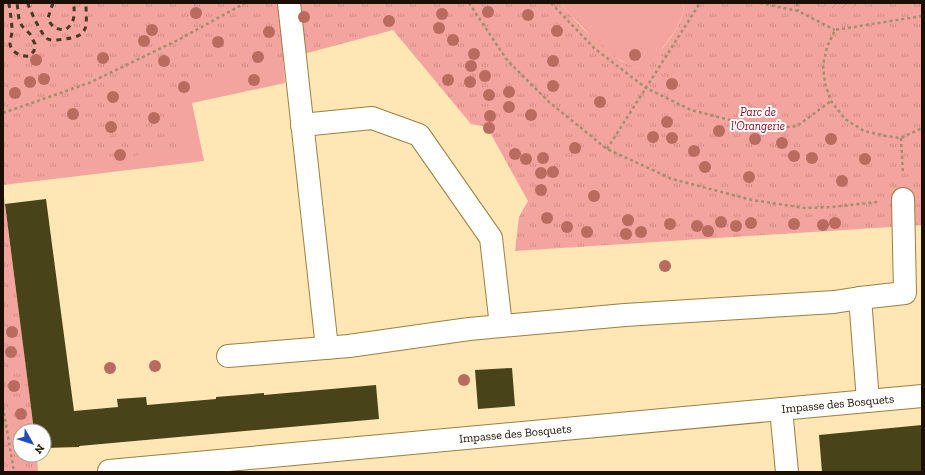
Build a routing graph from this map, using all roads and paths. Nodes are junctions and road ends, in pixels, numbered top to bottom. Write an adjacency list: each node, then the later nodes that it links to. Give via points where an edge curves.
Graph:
1 (245, 3): 13 (path, via 178,40 89,83)
2 (289, 3): 14 (street)
3 (469, 3): 17 (path, via 507,60 549,102)
4 (551, 3): 11 (path, via 594,48)
5 (700, 3): 11 (path)
6 (760, 3): 8 (path)
7 (797, 3): 8 (path)
8 (798, 11): 10 (path)
9 (922, 16): 10 (path)
10 (835, 30): 12 (path, via 827,47 823,65 825,84)
11 (646, 88): 12 (path, via 691,110 765,129 797,126); 17 (path)
12 (831, 101): 16 (path, via 845,119 864,131)
13 (3, 113)
14 (302, 125): 21 (street, via 372,118 419,135 491,238); 22 (street)
15 (922, 128): 16 (path)
16 (901, 138): 18 (path)
17 (607, 149): 18 (path, via 672,179 752,200 805,208)
18 (904, 199): 19 (street)
19 (914, 276): 20 (street, via 905,293)
20 (860, 298): 21 (street); 25 (street)
21 (501, 326): 22 (street)
22 (327, 348): 23 (street)
23 (228, 356)
24 (922, 396): 25 (street, Impasse des Bosquets)
25 (868, 401): 27 (street, Impasse des Bosquets)
26 (3, 407): 29 (path)
27 (781, 409): 28 (street, Impasse des Bosquets); 30 (street)
28 (109, 470)
29 (14, 472)
30 (788, 472)

